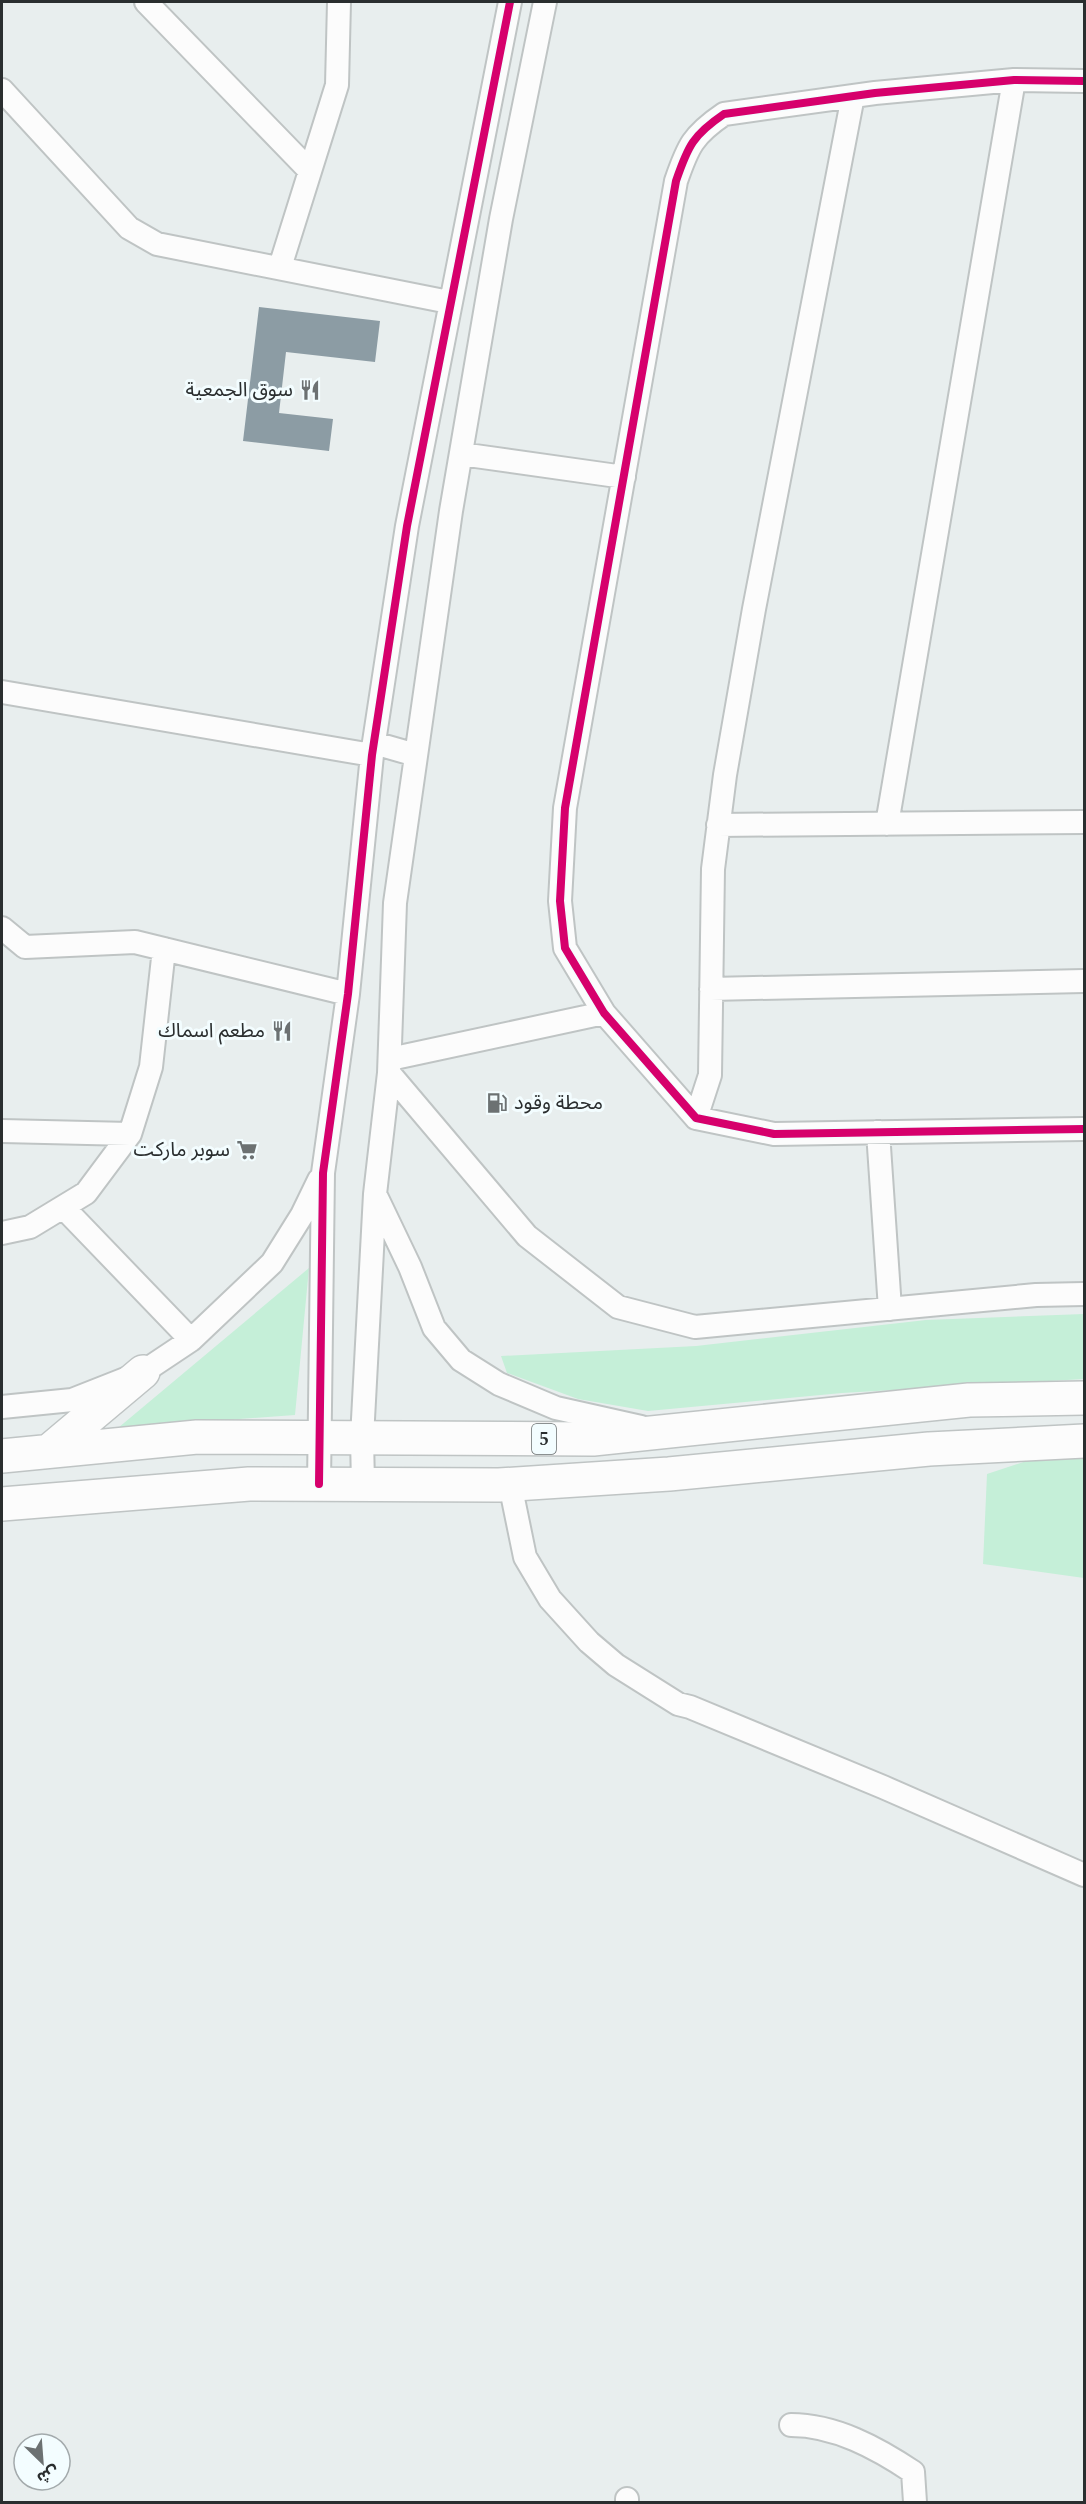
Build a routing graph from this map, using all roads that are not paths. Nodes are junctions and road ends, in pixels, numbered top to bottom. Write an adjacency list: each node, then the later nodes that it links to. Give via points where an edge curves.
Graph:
1 (146, 2): 10 (street)
2 (339, 2): 10 (street, via 337,85)
3 (545, 2): 5 (street)
4 (508, 12): 5 (street, via 526,10 536,18); 12 (street)
5 (539, 28): 13 (street)
6 (1014, 80): 7 (street); 9 (street); 19 (street)
7 (1084, 81)
8 (2, 90): 11 (street, via 129,228 157,244)
9 (853, 96): 14 (street, via 724,114 703,128 687,149 676,181); 20 (street, via 754,609)
10 (310, 171): 11 (street)
11 (280, 267): 12 (street)
12 (449, 303): 16 (street, via 407,526)
13 (461, 454): 14 (street); 17 (street)
14 (624, 477): 26 (street, via 565,808 560,901 565,948)
15 (2, 692): 16 (street)
16 (373, 749): 17 (street); 25 (street)
17 (416, 755): 27 (street, via 395,903)
18 (1084, 822): 19 (street)
19 (887, 824): 20 (street)
20 (718, 825): 24 (street, via 713,869)
21 (2, 928): 22 (street, via 26,947 135,942)
22 (164, 949): 25 (street); 32 (street, via 151,1067)
23 (1084, 981): 24 (street)
24 (711, 989): 28 (street, via 710,1075)
25 (348, 994): 33 (street)
26 (604, 1013): 27 (street); 28 (street)
27 (390, 1066): 34 (street); 38 (street, via 527,1236 618,1307 695,1327)
28 (696, 1118): 31 (street, via 774,1134)
29 (1084, 1129): 31 (street)
30 (2, 1131): 32 (street)
31 (878, 1132): 38 (street)
32 (130, 1134): 35 (street, via 86,1193)
33 (322, 1173): 39 (street, via 272,1263); 44 (street)
34 (375, 1194): 43 (street, via 434,1328 461,1359 499,1384 556,1408); 45 (street)
35 (63, 1207): 36 (street, via 30,1227); 39 (street)
36 (2, 1233)
37 (1084, 1294): 38 (street)
38 (890, 1309)
39 (191, 1340): 40 (street)
40 (143, 1372): 42 (street, via 72,1400); 47 (highway)
41 (1084, 1398): 43 (highway, 5, via 969,1400)
42 (2, 1407)
43 (660, 1432): 45 (highway, 5, via 593,1439)
44 (321, 1438): 45 (highway, 5); 47 (highway, 5, via 197,1437); 49 (street)
45 (362, 1438): 50 (street)
46 (1084, 1441): 51 (highway, 5, via 929,1449 669,1474)
47 (49, 1451): 48 (highway, 5)
48 (2, 1456)
49 (319, 1484): 50 (highway, 5); 52 (highway, 5, via 249,1484)
50 (363, 1484): 51 (highway, 5)
51 (510, 1484): 53 (street, via 525,1557 550,1599 616,1665 678,1704 873,1782)
52 (2, 1504)
53 (1084, 1875)
54 (791, 2425): 55 (street, via 811,2425 886,2454 913,2472)
55 (915, 2502)

